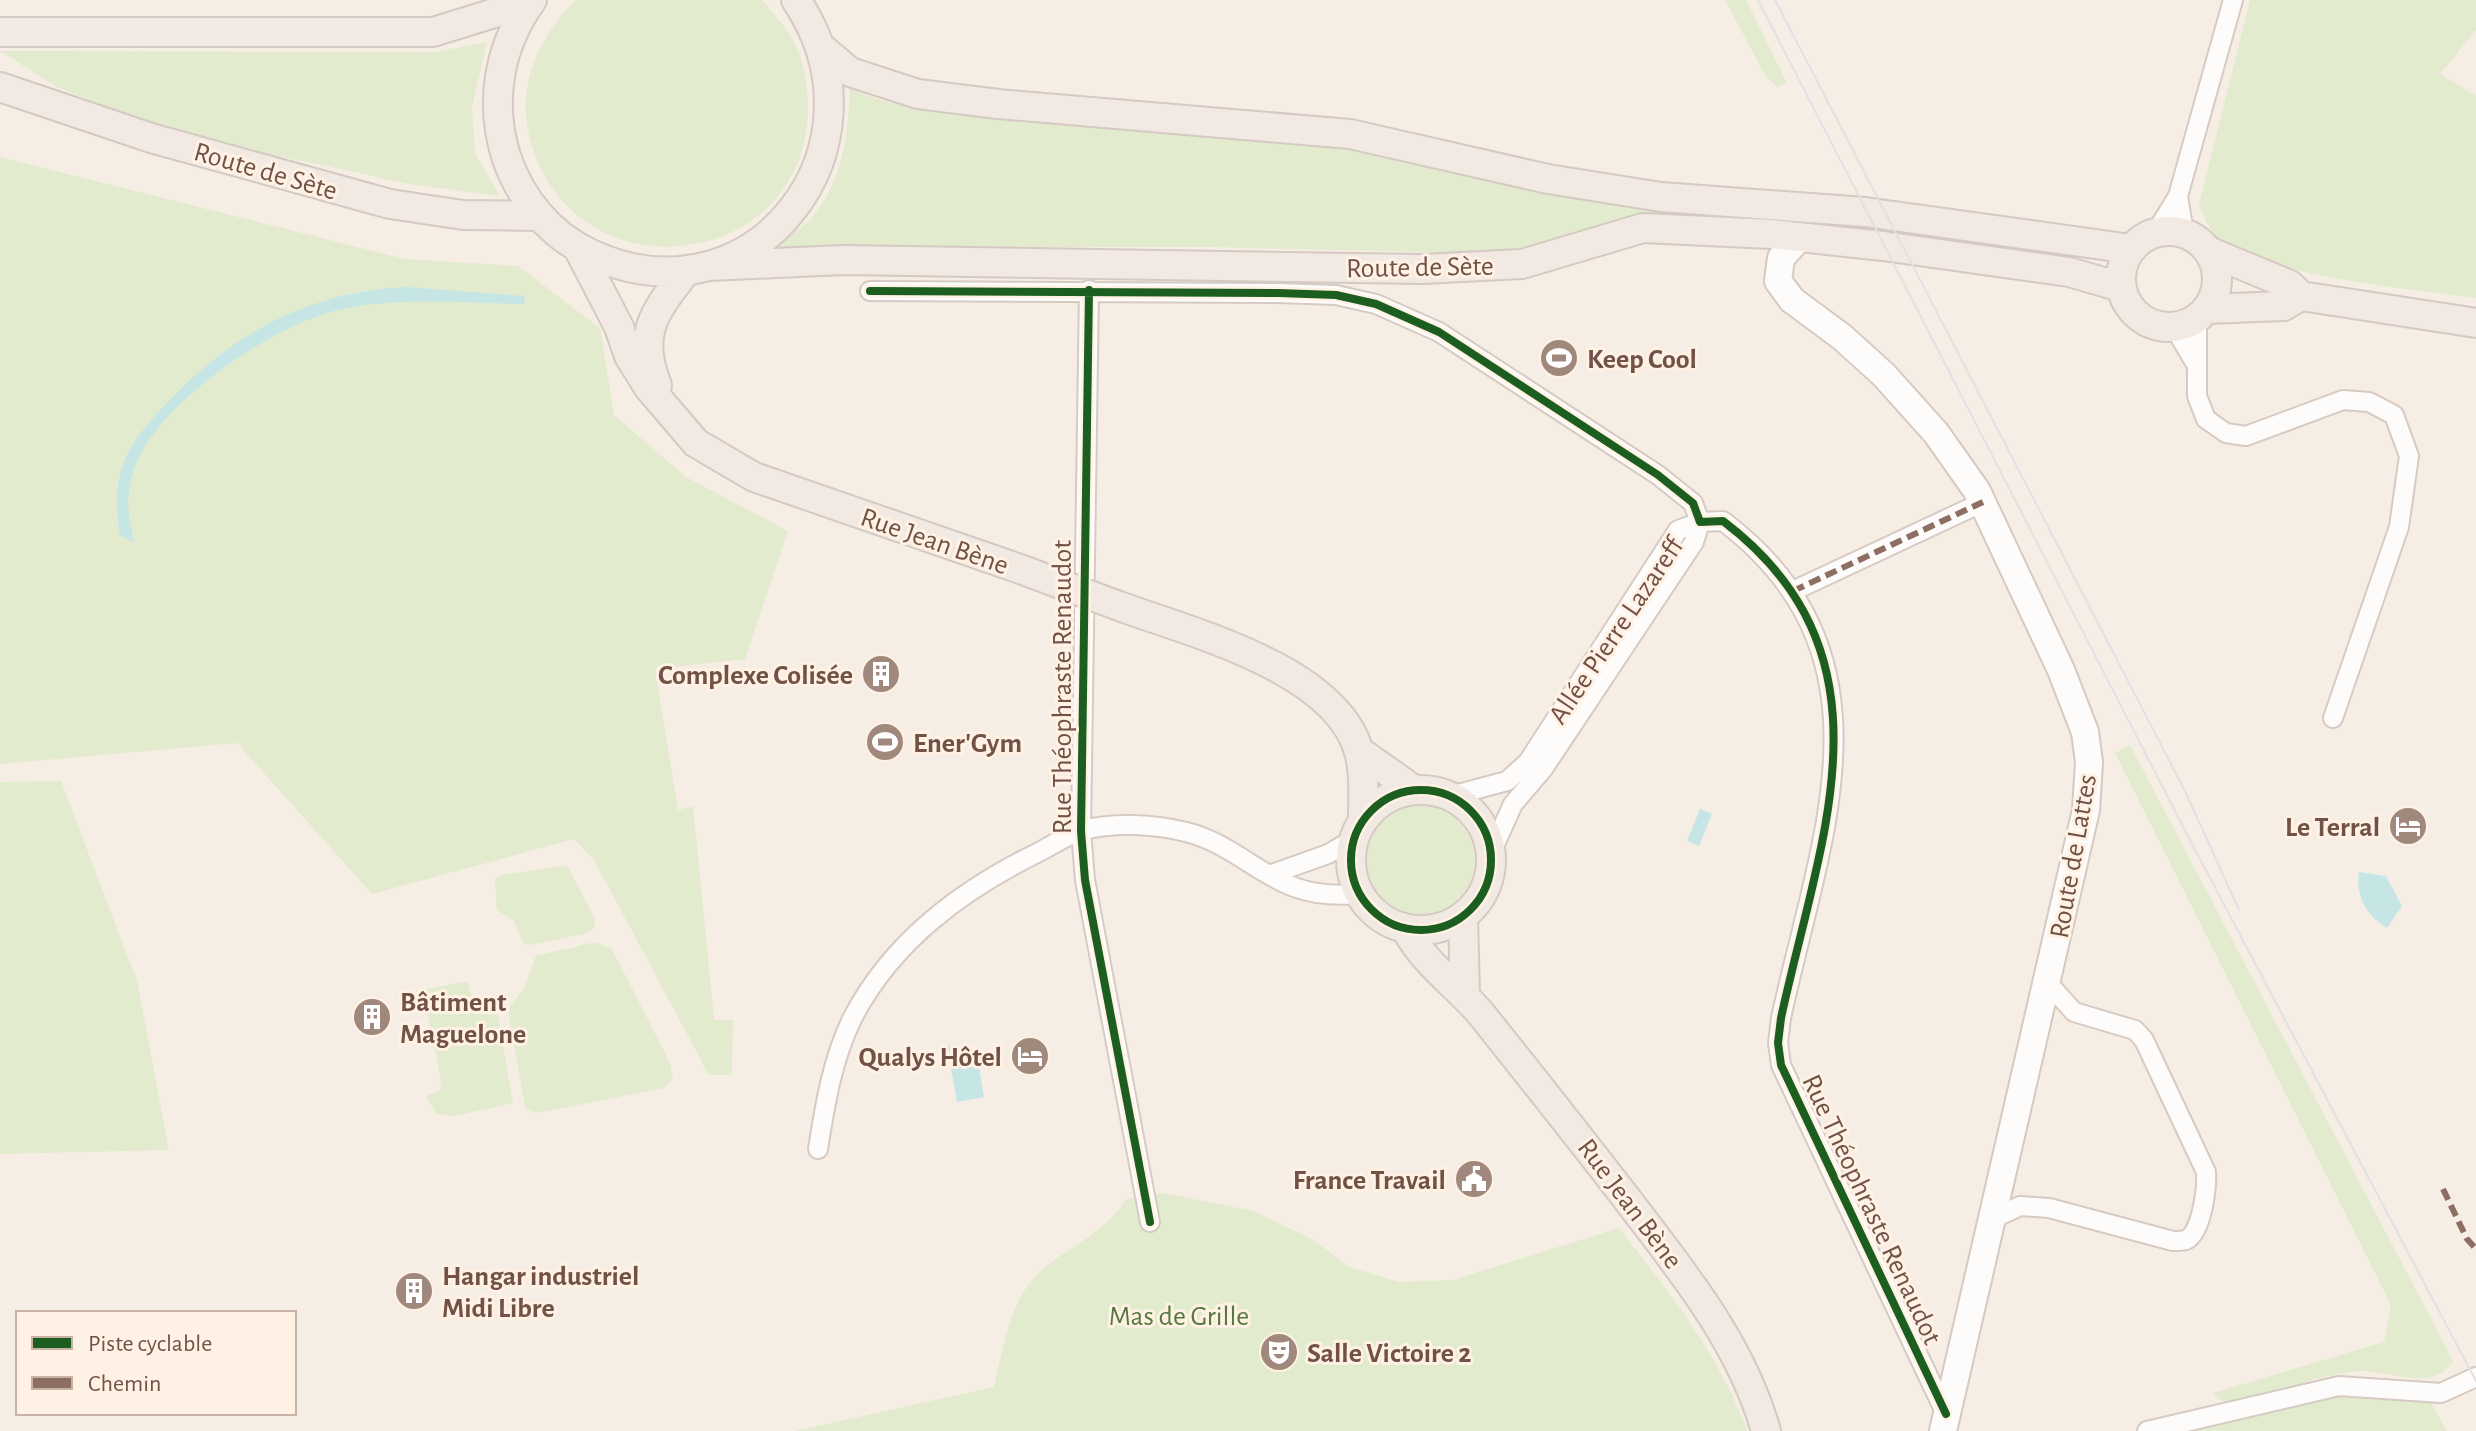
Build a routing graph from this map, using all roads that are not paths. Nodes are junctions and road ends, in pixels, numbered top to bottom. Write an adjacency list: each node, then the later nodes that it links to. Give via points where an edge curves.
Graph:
1 (796, 0): 5 (main road)
2 (2233, 0): 7 (street)
3 (531, 1): 4 (main road, via 433,32); 8 (main road, via 508,42 497,87 499,133 513,177)
4 (0, 32)
5 (824, 50): 13 (main road, via 850,72 918,94 1337,133 1548,179 1661,197 1865,212); 15 (main road, via 832,95 828,140 812,182 785,219 750,248)
6 (0, 87): 8 (main road, Route de Sète, via 151,138 390,204 463,215)
7 (2178, 196): 9 (street); 10 (street)
8 (539, 216): 12 (main road)
9 (2156, 232): 10 (main road); 13 (main road)
10 (2184, 233): 14 (main road)
11 (1800, 237): 15 (main road, Route de Sète, via 1643,228 1522,264 1422,269 843,260); 16 (main road, Route de Sète, via 2069,272); 23 (street, Route de Lattes, via 1777,269 1785,292 1884,375 1936,433)
12 (578, 248): 15 (main road, Route de Sète, via 612,264 650,271); 22 (main road, Rue Jean Bène, via 629,356)
13 (2131, 249): 16 (main road)
14 (2208, 251): 19 (main road, via 2290,285); 20 (main road, via 2217,280)
15 (698, 268): 22 (main road, Rue Jean Bène, via 650,323 646,358)
16 (2121, 287): 20 (main road, via 2136,315 2154,325)
17 (1089, 290): 18 (street); 24 (street, via 1336,295 1410,316 1658,475 1693,503); 32 (street, Rue Théophraste Renaudot)
18 (870, 291)
19 (2301, 296): 20 (main road, via 2284,306); 21 (main road)
20 (2192, 318): 26 (street, via 2197,396 2206,419 2226,433 2246,436 2343,400 2369,402 2394,415 2409,456 2399,527)
21 (2476, 323)
22 (673, 418): 28 (main road, Rue Jean Bène, bridge, via 696,443 754,477 1023,570 1292,674 1343,721)
23 (1983, 502): 25 (street); 38 (street, Route de Lattes, via 2085,732 2086,810)
24 (1700, 522): 25 (street, Rue Théophraste Renaudot, via 1723,521 1767,559); 27 (street, Allée Pierre Lazareff, via 1678,530)
25 (1793, 591): 44 (street, Rue Théophraste Renaudot, via 1826,665 1836,745 1781,1018 1781,1065)
26 (2333, 718)
27 (1560, 728): 30 (street, Allée Pierre Lazareff, via 1517,774 1489,788); 33 (street, Allée Pierre Lazareff, via 1543,769 1513,804)
28 (1359, 751): 29 (main road, Rue Jean Bène); 31 (main road, Rue Jean Bène)
29 (1414, 790): 30 (main road); 31 (main road, via 1385,799)
30 (1451, 796): 33 (main road, via 1471,810 1485,830)
31 (1358, 830): 34 (street, via 1328,854); 35 (main road, via 1351,867)
32 (1081, 831): 34 (street, via 1158,826 1188,832); 40 (street, via 952,901 906,942 848,1029 830,1081); 42 (street, Rue Théophraste Renaudot, via 1085,880)
33 (1491, 853): 36 (main road, via 1485,889)
34 (1272, 874): 35 (street, via 1305,890 1332,896)
35 (1360, 894): 37 (main road, via 1379,917)
36 (1463, 917): 37 (main road, via 1442,927); 39 (main road)
37 (1406, 929): 39 (main road, Rue Jean Bène, via 1437,972)
38 (2048, 983): 41 (street, Route de Lattes); 41 (street, via 2074,1012 2135,1030 2144,1040 2207,1183 2195,1230 2187,1239 2173,1241 2049,1208 2020,1206)
39 (1465, 994): 45 (main road, Rue Jean Bène, via 1699,1293 1757,1397)
40 (818, 1149)
41 (1994, 1218): 44 (street, Route de Lattes)
42 (1150, 1222)
43 (2476, 1377): 46 (street, via 2441,1393 2339,1386)
44 (1945, 1423)
45 (1766, 1431)
46 (2147, 1431)

